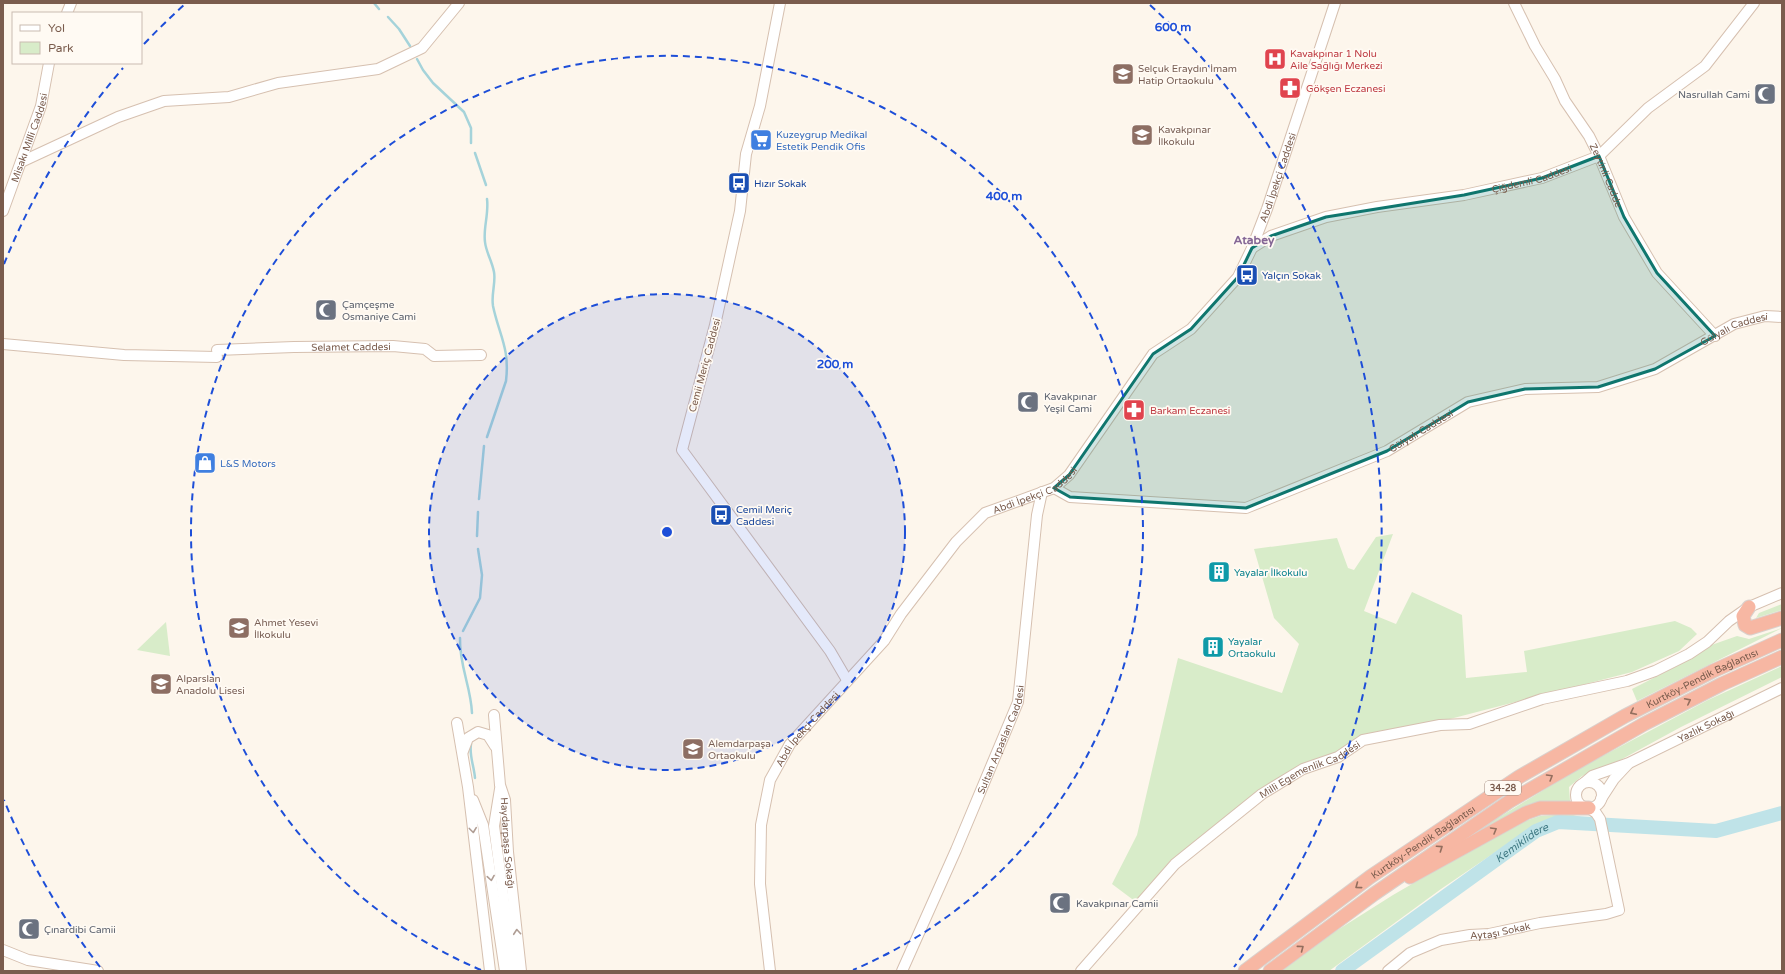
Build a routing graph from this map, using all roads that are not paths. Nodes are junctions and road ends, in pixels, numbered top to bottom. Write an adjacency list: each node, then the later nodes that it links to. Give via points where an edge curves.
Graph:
1 (459, 3): 8 (street, via 422,48 378,69 278,83 229,97 164,101 118,117)
2 (780, 3): 24 (street, Cemii Meriç Caddesi, via 760,106 746,154 740,211 715,325 682,450 830,651)
3 (1335, 3): 10 (street, Abdi İpekçi Caddesi)
4 (1514, 3): 7 (street, Zeytinli Cadde, via 1565,101 1589,136)
5 (1754, 3): 7 (street, Çiğdemli Caddesi, via 1705,66 1648,108)
6 (49, 64): 8 (street, Misakı Milli Caddesi, via 41,106)
7 (1599, 156): 10 (street, Çiğdemli Caddesi, via 1542,178 1464,195 1326,217 1271,236); 12 (street, Zeytinli Cadde, via 1624,217 1657,273)
8 (21, 162): 9 (street, Misakı Milli Caddesi)
9 (3, 211)
10 (1252, 248): 15 (street, Abdi İpekçi Caddesi, via 1238,277 1191,329 1153,354 1070,475)
11 (1782, 317): 12 (street, Gülyalı Caddesi, via 1765,316 1734,324)
12 (1715, 336): 15 (street, Gülyalı Caddesi, via 1655,370 1598,387 1525,389 1468,402 1386,451 1246,508 1070,497)
13 (3, 344): 14 (street, Selamet Caddesi, via 124,355 217,354 294,347 393,346 424,349 434,356)
14 (481, 355)
15 (1054, 488): 16 (street, Abdi İpekçi Caddesi)
16 (1042, 492): 24 (street, Abdi İpekçi Caddesi, via 985,514 956,542 901,614 884,641); 46 (street, Sultan Arpaslan Caddesi, via 1037,515 1018,702)
17 (1782, 588): 21 (street, Milli Egemenlik Caddesi, via 1756,597)
18 (1782, 593): 19 (street, Milli Egemenlik Caddesi)
19 (1749, 608): 20 (highway, via 1743,616 1745,625 1750,628); 21 (street, Milli Egemenlik Caddesi)
20 (1782, 618)
21 (1725, 621): 47 (street, Milli Egemenlik Caddesi, via 1707,642 1689,654 1655,671 1627,681 1542,699 1469,724 1440,725 1363,740 1338,757 1304,769 1262,794 1175,864)
22 (1782, 640): 48 (highway, Kurtköy-Pendik Bağlantısı / 34-28, one-way to 48, via 1713,671 1625,716 1519,777 1370,877)
23 (1782, 657): 37 (highway, Kurtköy-Pendik Bağlantısı / 34-28, one-way to 23, via 1481,820 1558,772 1644,724)
24 (847, 680): 45 (street, Abdi İpekçi Caddesi, via 790,744 768,785 762,825 760,884)
25 (1782, 688): 30 (street, Yazlık Sokağı)
26 (494, 715): 28 (street, Haydarpaşa Sokağı)
27 (457, 723): 29 (street)
28 (496, 748): 29 (street, via 488,734 478,732 468,738); 32 (street, Haydarpaşa Sokağı)
29 (463, 754): 33 (street)
30 (1629, 763): 31 (street, Yazlık Sokağı, via 1592,776); 34 (street, Yazlık Sokağı, via 1614,778)
31 (1585, 782): 34 (street, Yazlık Sokağı, via 1597,784 1602,791); 35 (street, via 1576,790 1576,799 1581,806)
32 (500, 785): 43 (street, via 494,826); 44 (street, Haydarpaşa Sokağı, one-way to 32, via 505,800)
33 (468, 787): 41 (street, one-way to 41); 42 (street, one-way to 42, via 483,825)
34 (1601, 800): 35 (street, Yazlık Sokağı, via 1596,806); 36 (street, Yazlık Sokağı)
35 (1589, 808): 36 (street); 37 (highway, one-way to 35, via 1420,873 1463,846 1526,813 1540,808)
36 (1600, 819): 38 (street, Yazlık Sokağı)
37 (1374, 894): 49 (highway, Kurtköy-Pendik Bağlantısı / 34-28, one-way to 37)
38 (1619, 910): 50 (street, Aytaşı Sokak, via 1489,934 1441,940 1410,953)
39 (3, 950): 40 (street, via 28,960)
40 (98, 971)
41 (490, 971)
42 (505, 971)
43 (513, 971)
44 (521, 971)
45 (770, 971)
46 (902, 971)
47 (1081, 971)
48 (1245, 971)
49 (1270, 971)
50 (1388, 971)

